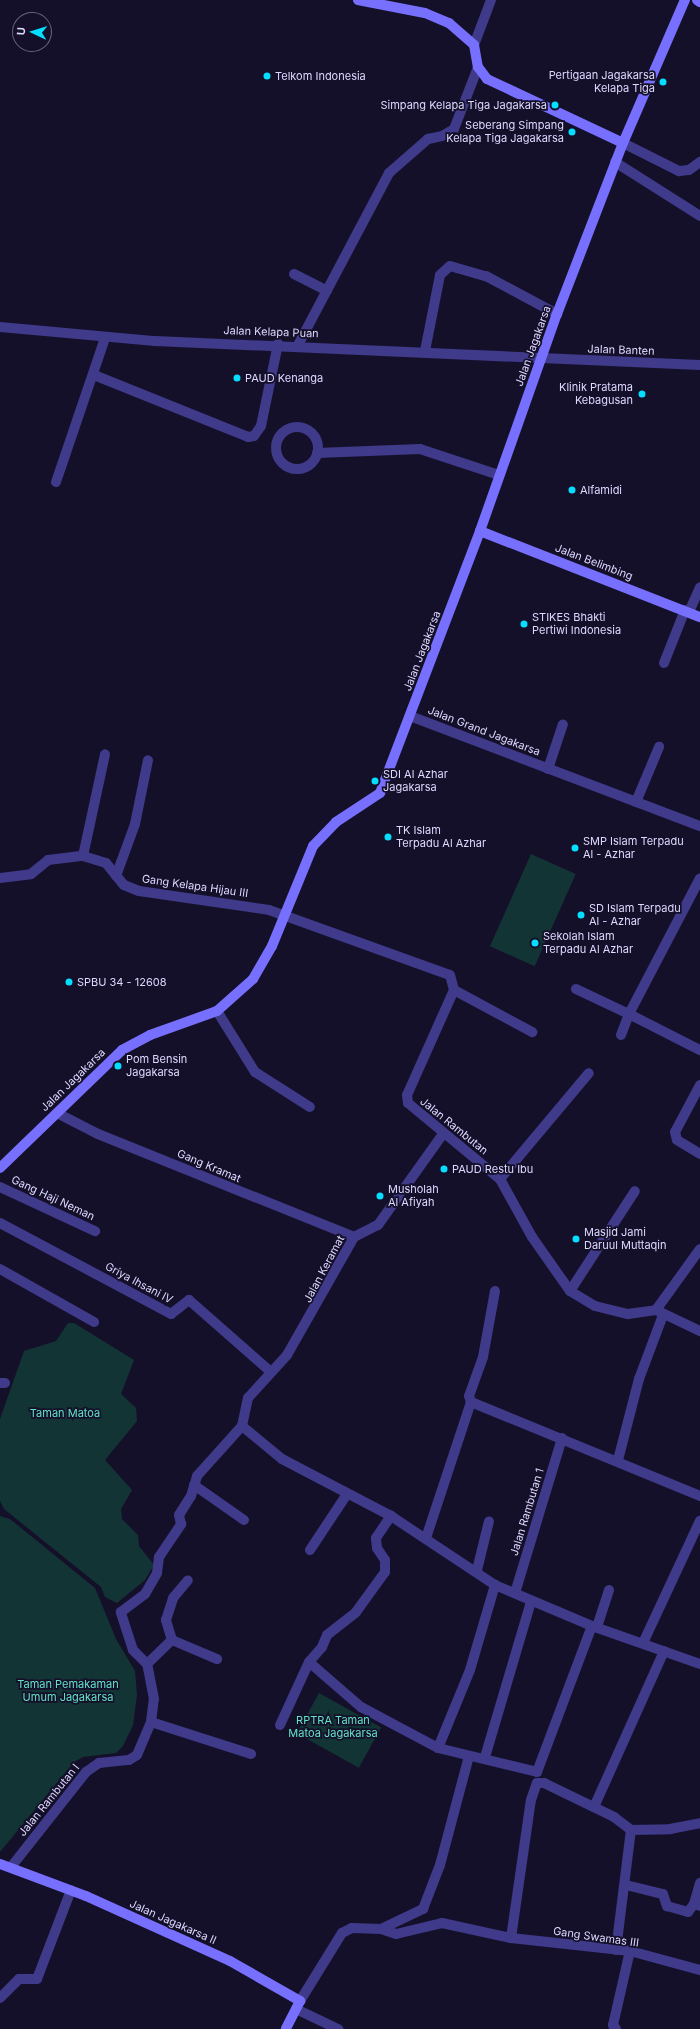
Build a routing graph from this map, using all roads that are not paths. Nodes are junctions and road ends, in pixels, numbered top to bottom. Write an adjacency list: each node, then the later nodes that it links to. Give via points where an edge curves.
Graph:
1 (358, 0): 6 (main road, via 439,17)
2 (491, 0): 6 (street)
3 (685, 0): 8 (main road, Jalan Jagakarsa)
4 (697, 0): 5 (main road)
5 (700, 2)
6 (474, 45): 7 (main road)
7 (478, 67): 8 (main road, via 499,86); 13 (street, via 454,129 442,136 428,139 390,173)
8 (623, 143): 9 (main road, Jalan Jagakarsa); 10 (street, via 679,171 689,170)
9 (615, 162): 11 (street); 14 (main road, Jalan Jagakarsa)
10 (700, 162)
11 (700, 216)
12 (294, 274): 13 (street)
13 (327, 291): 18 (street)
14 (557, 314): 19 (street, via 486,276 450,266 440,274); 20 (main road, Jalan Jagakarsa)
15 (0, 326): 16 (street, Jalan Kelapa Puan)
16 (105, 338): 17 (street, Jalan Kelapa Puan); 22 (street)
17 (278, 344): 18 (street, Jalan Kelapa Puan); 22 (street, via 261,426 254,436 248,437)
18 (298, 345): 19 (street, Jalan Kelapa Puan)
19 (425, 351): 20 (street, Jalan Kelapa Puan)
20 (541, 359): 21 (street, Jalan Banten); 24 (main road, Jalan Jagakarsa)
21 (700, 365)
22 (94, 375): 25 (street)
23 (317, 453): 23 (street, via 307,467 288,468 277,455 276,445 287,430 305,429 317,442); 24 (street, via 420,449)
24 (499, 475): 26 (main road, Jalan Jagakarsa)
25 (56, 482)
26 (480, 531): 28 (main road, Jalan Belimbing); 31 (main road, Jalan Jagakarsa)
27 (700, 587): 28 (street)
28 (687, 611): 29 (main road, Jalan Belimbing); 30 (street)
29 (700, 616)
30 (664, 663)
31 (410, 716): 36 (street, Jalan Grand Jagakarsa); 43 (main road, Jalan Jagakarsa, via 380,793 323,833 313,846)
32 (563, 724): 36 (street, Jalan Grand Jagakarsa)
33 (659, 747): 37 (street)
34 (105, 754): 39 (street)
35 (148, 760): 40 (street, via 135,824)
36 (548, 769): 37 (street, Jalan Grand Jagakarsa)
37 (636, 802): 38 (street, Jalan Grand Jagakarsa)
38 (700, 826)
39 (83, 856): 40 (street, Gang Kelapa Hijau III, via 106,863); 41 (street, Gang Kelapa Hijau III, via 48,860 30,874)
40 (116, 876): 43 (street, Gang Kelapa Hijau III, via 139,891 245,904)
41 (0, 878)
42 (700, 878): 47 (street)
43 (284, 914): 44 (street, via 450,975 455,982); 46 (main road, Jalan Jagakarsa, via 260,969)
44 (454, 990): 48 (street); 55 (street, Jalan Rambutan, via 407,1095 413,1110)
45 (576, 990): 47 (street)
46 (217, 1011): 53 (street, via 254,1072); 54 (main road, Jalan Jagakarsa, via 150,1035 122,1050)
47 (629, 1014): 49 (street); 50 (street)
48 (532, 1032)
49 (621, 1035)
50 (700, 1050)
51 (589, 1073): 58 (street)
52 (700, 1085): 56 (street, via 675,1132 677,1140)
53 (310, 1107)
54 (57, 1114): 57 (main road, Jalan Jagakarsa); 63 (street, Gang Kramat, via 98,1134)
55 (443, 1134): 58 (street, Jalan Rambutan); 63 (street, Jalan Keramat, via 378,1225)
56 (700, 1154)
57 (0, 1168)
58 (500, 1178): 67 (street, Jalan Rambutan, via 532,1236)
59 (0, 1187): 62 (street, Gang Haji Neman)
60 (635, 1191): 67 (street)
61 (0, 1223): 71 (street, Griya Ihsani IV, via 172,1314 189,1300)
62 (95, 1231)
63 (354, 1238): 71 (street, Jalan Keramat, via 310,1320 287,1355)
64 (700, 1249): 68 (street)
65 (0, 1269): 69 (street)
66 (495, 1291): 72 (street, via 483,1357 469,1396)
67 (570, 1291): 68 (street, Jalan Rambutan, via 595,1306 628,1314)
68 (660, 1312): 70 (street); 75 (street)
69 (94, 1322)
70 (700, 1331)
71 (271, 1372): 73 (street, Jalan Keramat, via 248,1398)
72 (471, 1402): 74 (street); 83 (street)
73 (242, 1426): 76 (street, via 197,1476); 77 (street, via 282,1459)
74 (562, 1438): 75 (street); 89 (street, Jalan Rambutan 1)
75 (618, 1460): 78 (street)
76 (194, 1485): 80 (street); 97 (street, via 179,1515 181,1524 159,1557 157,1573 145,1594 121,1612 133,1650)
77 (347, 1494): 79 (street); 84 (street)
78 (700, 1496)
79 (391, 1516): 83 (street); 96 (street, via 376,1538 377,1548 385,1560 385,1572 356,1612 327,1635 322,1648)
80 (244, 1520)
81 (489, 1521): 85 (street)
82 (700, 1521): 93 (street)
83 (426, 1538): 85 (street)
84 (310, 1550)
85 (477, 1570): 87 (street)
86 (188, 1580): 92 (street, via 173,1598 166,1620)
87 (495, 1584): 89 (street); 101 (street, via 470,1670)
88 (609, 1590): 91 (street)
89 (515, 1593): 90 (street)
90 (531, 1602): 91 (street); 103 (street)
91 (594, 1627): 93 (street); 103 (street, via 539,1771)
92 (172, 1640): 95 (street); 97 (street)
93 (643, 1643): 94 (street)
94 (664, 1651): 98 (street); 105 (street)
95 (217, 1659)
96 (309, 1662): 100 (street); 101 (street, via 361,1707)
97 (147, 1664): 99 (street, Jalan Rambutan I, via 154,1699)
98 (700, 1664)
99 (151, 1722): 102 (street); 109 (street, Jalan Rambutan I, via 133,1759 99,1763 86,1772)
100 (280, 1725)
101 (438, 1748): 103 (street)
102 (251, 1754)
103 (485, 1757)
104 (468, 1760): 114 (street, via 440,1865 423,1909)
105 (594, 1807): 107 (street); 115 (street, via 544,1783 537,1783 531,1800)
106 (700, 1823): 107 (street, via 670,1829)
107 (631, 1830): 111 (street, via 624,1878)
108 (0, 1864): 109 (main road, Jalan Jagakarsa II)
109 (11, 1867): 112 (main road, Jalan Jagakarsa II)
110 (700, 1883): 113 (street)
111 (626, 1885): 113 (street, via 664,1894 667,1906 688,1912); 116 (street)
112 (71, 1890): 119 (street, via 37,1979 19,1979); 120 (main road, Jalan Jagakarsa II, via 230,1960)
113 (697, 1905)
114 (381, 1929): 115 (street, Gang Swamas III, via 396,1934 442,1923); 120 (street, Gang Swamas III, via 352,1928 342,1934)
115 (511, 1938): 116 (street, Gang Swamas III)
116 (616, 1950): 117 (street, Gang Swamas III)
117 (630, 1951): 118 (street, Gang Swamas III); 123 (street, via 613,2025)
118 (700, 1970)
119 (0, 1998)
120 (298, 2005): 121 (main road); 122 (street)
121 (286, 2029)
122 (338, 2029)
123 (616, 2029)

